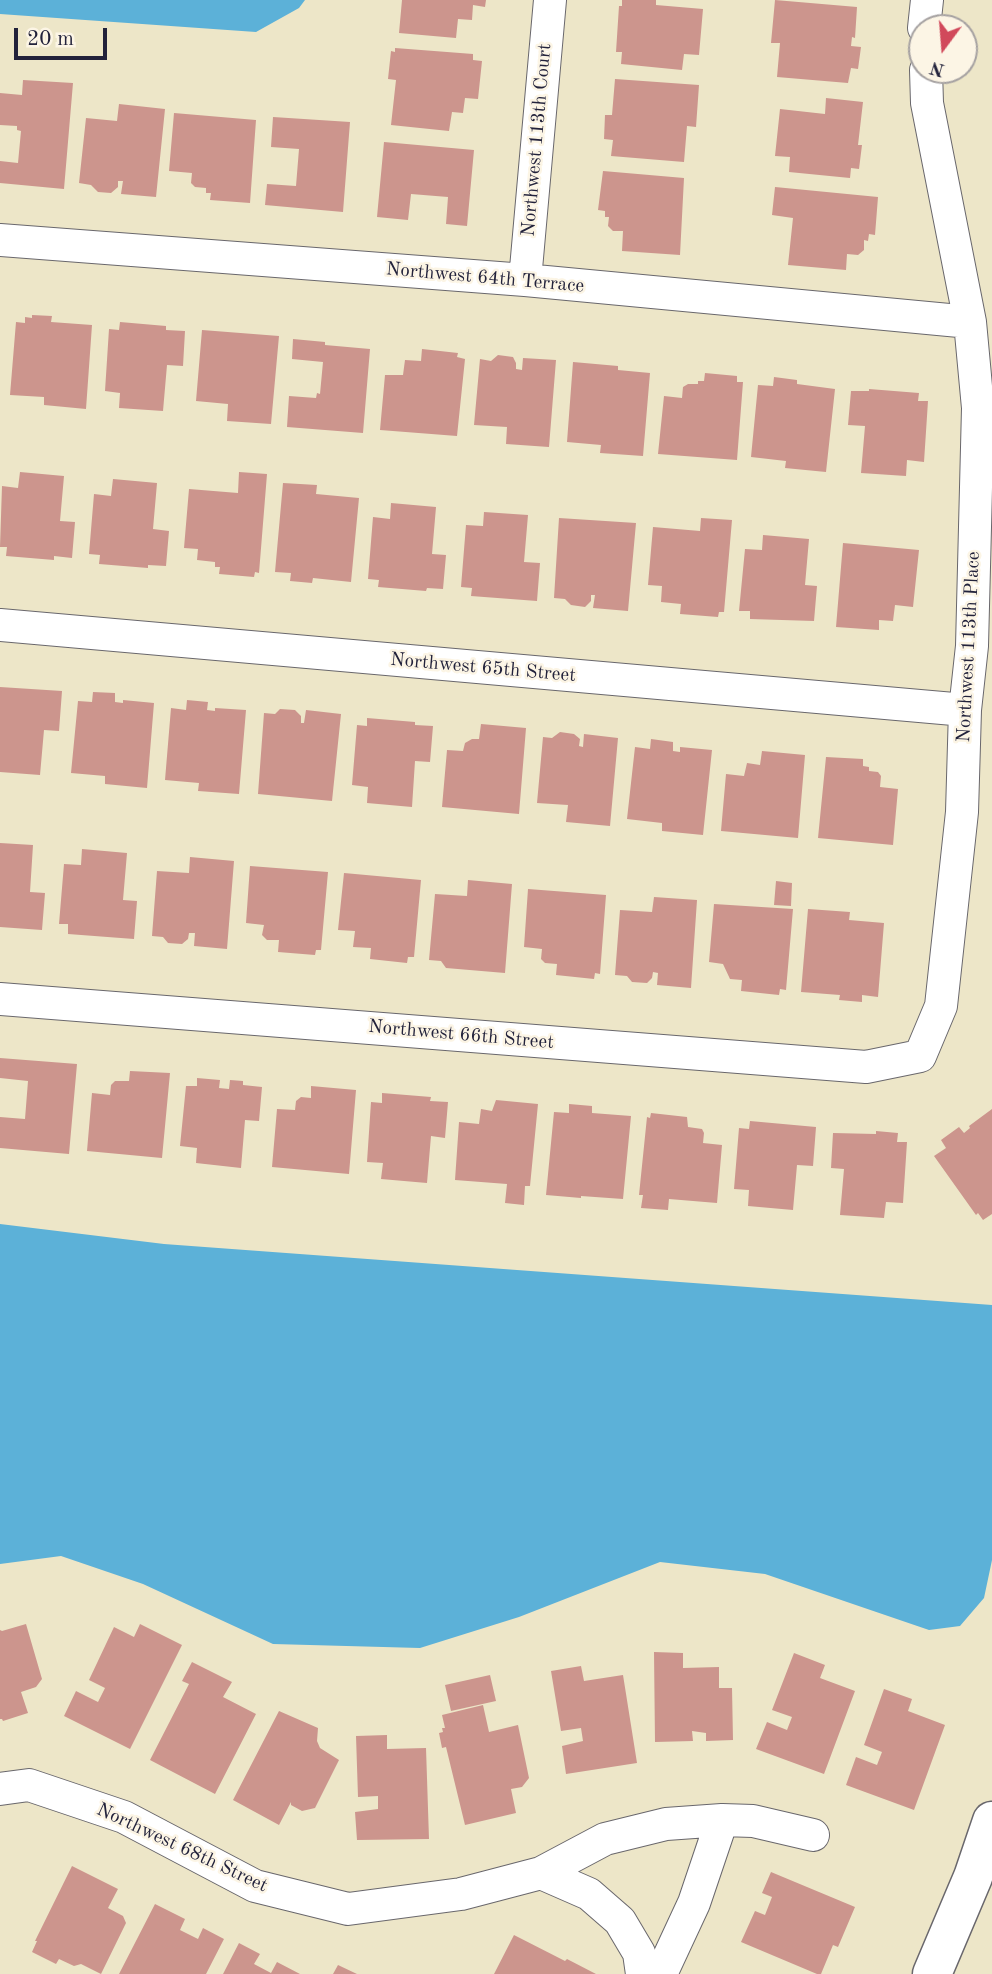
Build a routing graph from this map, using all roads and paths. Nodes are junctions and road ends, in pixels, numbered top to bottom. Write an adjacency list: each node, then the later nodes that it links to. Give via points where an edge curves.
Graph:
1 (550, 0): 4 (street, Northwest 113th Court)
2 (927, 84): 5 (street, Northwest 113th Place)
3 (0, 240): 4 (street, Northwest 64th Terrace)
4 (525, 281): 5 (street, Northwest 64th Terrace)
5 (970, 322): 7 (street, Northwest 113th Place, via 978,408 972,646)
6 (0, 625): 7 (street, Northwest 65th Street)
7 (965, 710): 9 (street, Northwest 113th Place, via 962,812 941,1006)
8 (0, 999): 9 (street, Northwest 66th Street, via 866,1067)
9 (920, 1056)
10 (0, 1789): 14 (street, Northwest 68th Street, via 29,1786 124,1817 255,1886 348,1909 461,1894)
11 (722, 1820): 13 (street, Northwest 68th Street, via 753,1821); 14 (street, Northwest 68th Street, via 666,1824 605,1839); 16 (street, via 694,1903)
12 (992, 1821): 17 (street)
13 (813, 1835)
14 (541, 1873): 15 (street, via 589,1894 620,1921 639,1953)
15 (642, 1974)
16 (661, 1974)
17 (932, 1974)

